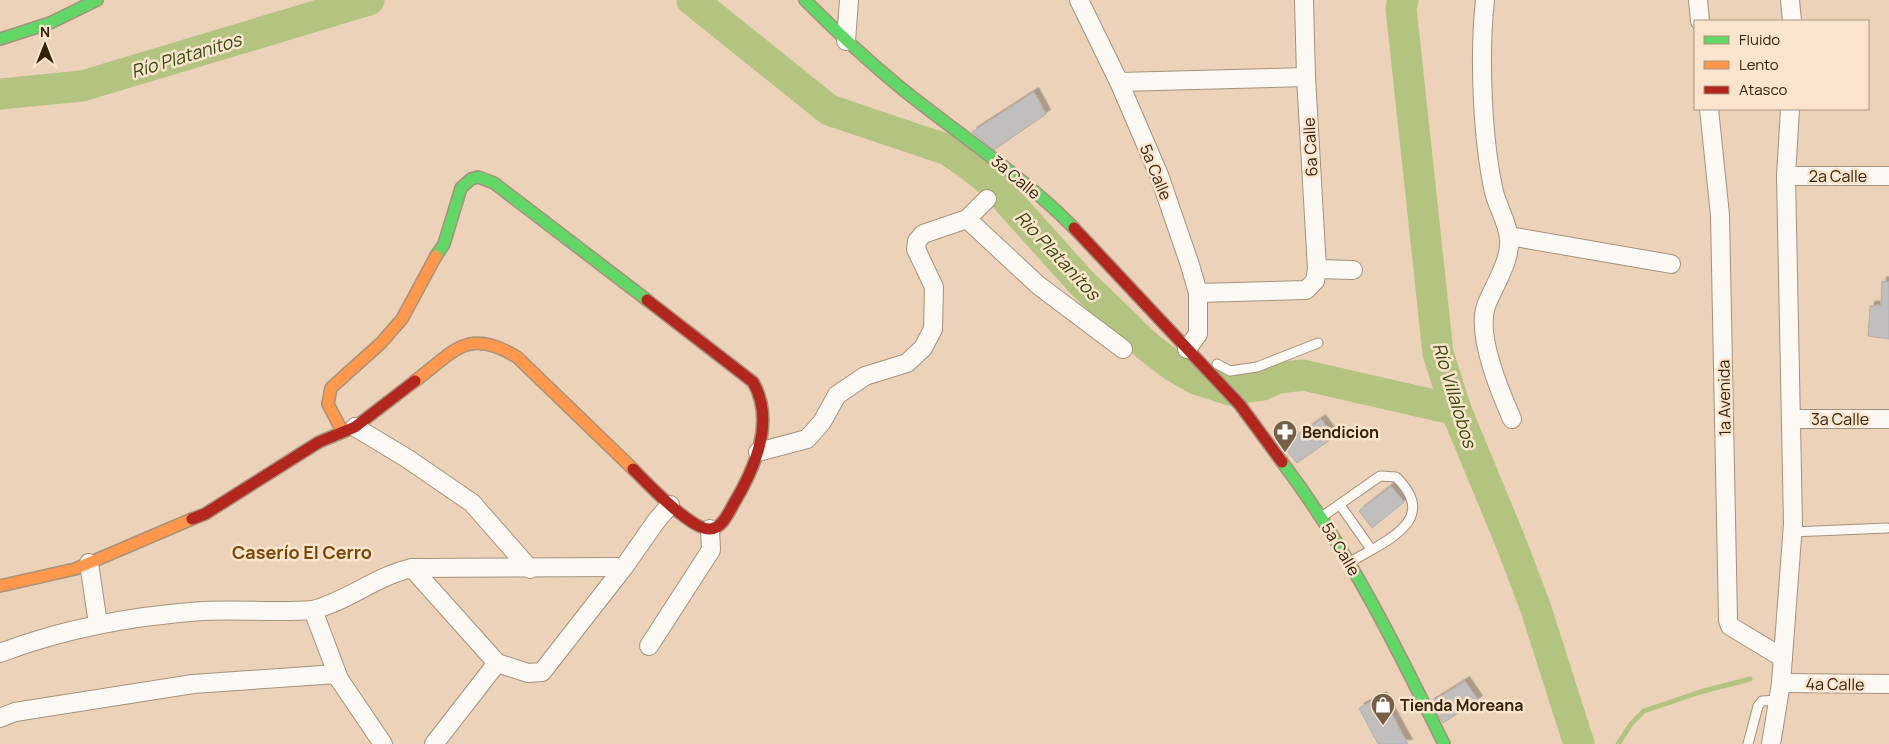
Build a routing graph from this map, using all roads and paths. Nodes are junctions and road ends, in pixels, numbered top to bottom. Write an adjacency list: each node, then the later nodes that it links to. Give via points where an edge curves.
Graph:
1 (97, 0): 11 (street, via 64,18)
2 (805, 0): 14 (street, 3a Calle)
3 (849, 0): 14 (street)
4 (1079, 0): 16 (street, 5a Calle)
5 (1304, 0): 15 (street, 6a Calle)
6 (1485, 0): 23 (street, via 1484,113 1494,193)
7 (1698, 0): 9 (street)
8 (1790, 0): 10 (street)
9 (1700, 20)
10 (1792, 20)
11 (23, 34): 12 (street); 13 (street)
12 (0, 35)
13 (0, 39)
14 (846, 42): 30 (street, 3a Calle, via 1014,174 1072,226)
15 (1306, 77): 16 (street); 25 (street, 6a Calle)
16 (1119, 82): 27 (street, 5a Calle, via 1158,175)
17 (1709, 110): 54 (street, 1a Avenida, via 1720,215 1728,620 1730,626)
18 (1790, 110): 19 (street)
19 (1786, 176): 20 (street, 2a Calle); 33 (street)
20 (1889, 176)
21 (988, 199): 22 (street)
22 (967, 219): 29 (street, via 1038,285); 36 (street, via 922,234 917,241 916,249 934,287 933,329 922,348 907,362 864,376 837,395 808,439)
23 (1509, 236): 24 (street); 32 (street, via 1510,250 1485,309 1492,373)
24 (1671, 264)
25 (1317, 269): 26 (street); 27 (street, via 1315,281 1306,290)
26 (1354, 270)
27 (1198, 293): 30 (street, 5a Calle, via 1198,334)
28 (1318, 343): 31 (lane, via 1257,367 1230,371 1215,364)
29 (1123, 349)
30 (1187, 349): 31 (street, 3a Calle)
31 (1208, 372): 39 (street, 5a Calle, via 1240,405)
32 (1512, 419)
33 (1792, 419): 34 (street, 3a Calle); 42 (street)
34 (1889, 419)
35 (349, 429): 36 (street, via 327,406 326,395 402,319 444,244 461,188 478,177 494,183 753,382 762,402); 37 (street, via 462,346 475,341 490,342 517,357); 45 (street, via 319,442 205,514); 48 (street, via 408,459 472,503)
36 (758, 452): 41 (street, via 725,519 718,527)
37 (670, 505): 41 (street, via 700,527); 46 (street)
38 (1340, 505): 39 (lane); 43 (lane); 43 (lane, via 1380,476 1396,476 1407,488 1414,501 1412,515 1405,526)
39 (1322, 517): 44 (street, 5a Calle)
40 (1887, 528): 42 (lane)
41 (710, 529): 52 (street, via 711,550)
42 (1792, 532): 54 (street)
43 (1371, 549): 44 (lane)
44 (1350, 562): 60 (street, 5a Calle, via 1399,652)
45 (89, 563): 49 (street); 51 (street)
46 (624, 567): 48 (street); 55 (street, via 542,672 528,673)
47 (412, 568): 48 (street); 50 (street); 55 (street)
48 (530, 569)
49 (0, 586)
50 (313, 610): 51 (street, via 203,611); 56 (street)
51 (98, 624): 53 (street, via 47,636)
52 (649, 646)
53 (0, 653)
54 (1783, 658): 58 (street)
55 (497, 662): 62 (street)
56 (337, 674): 59 (street, via 193,684 15,712); 61 (street)
57 (1889, 684): 58 (street, 4a Calle)
58 (1780, 692): 63 (lane, via 1758,706); 64 (street)
59 (0, 718)
60 (1437, 742)
61 (383, 744)
62 (434, 744)
63 (1748, 744)
64 (1771, 744)

